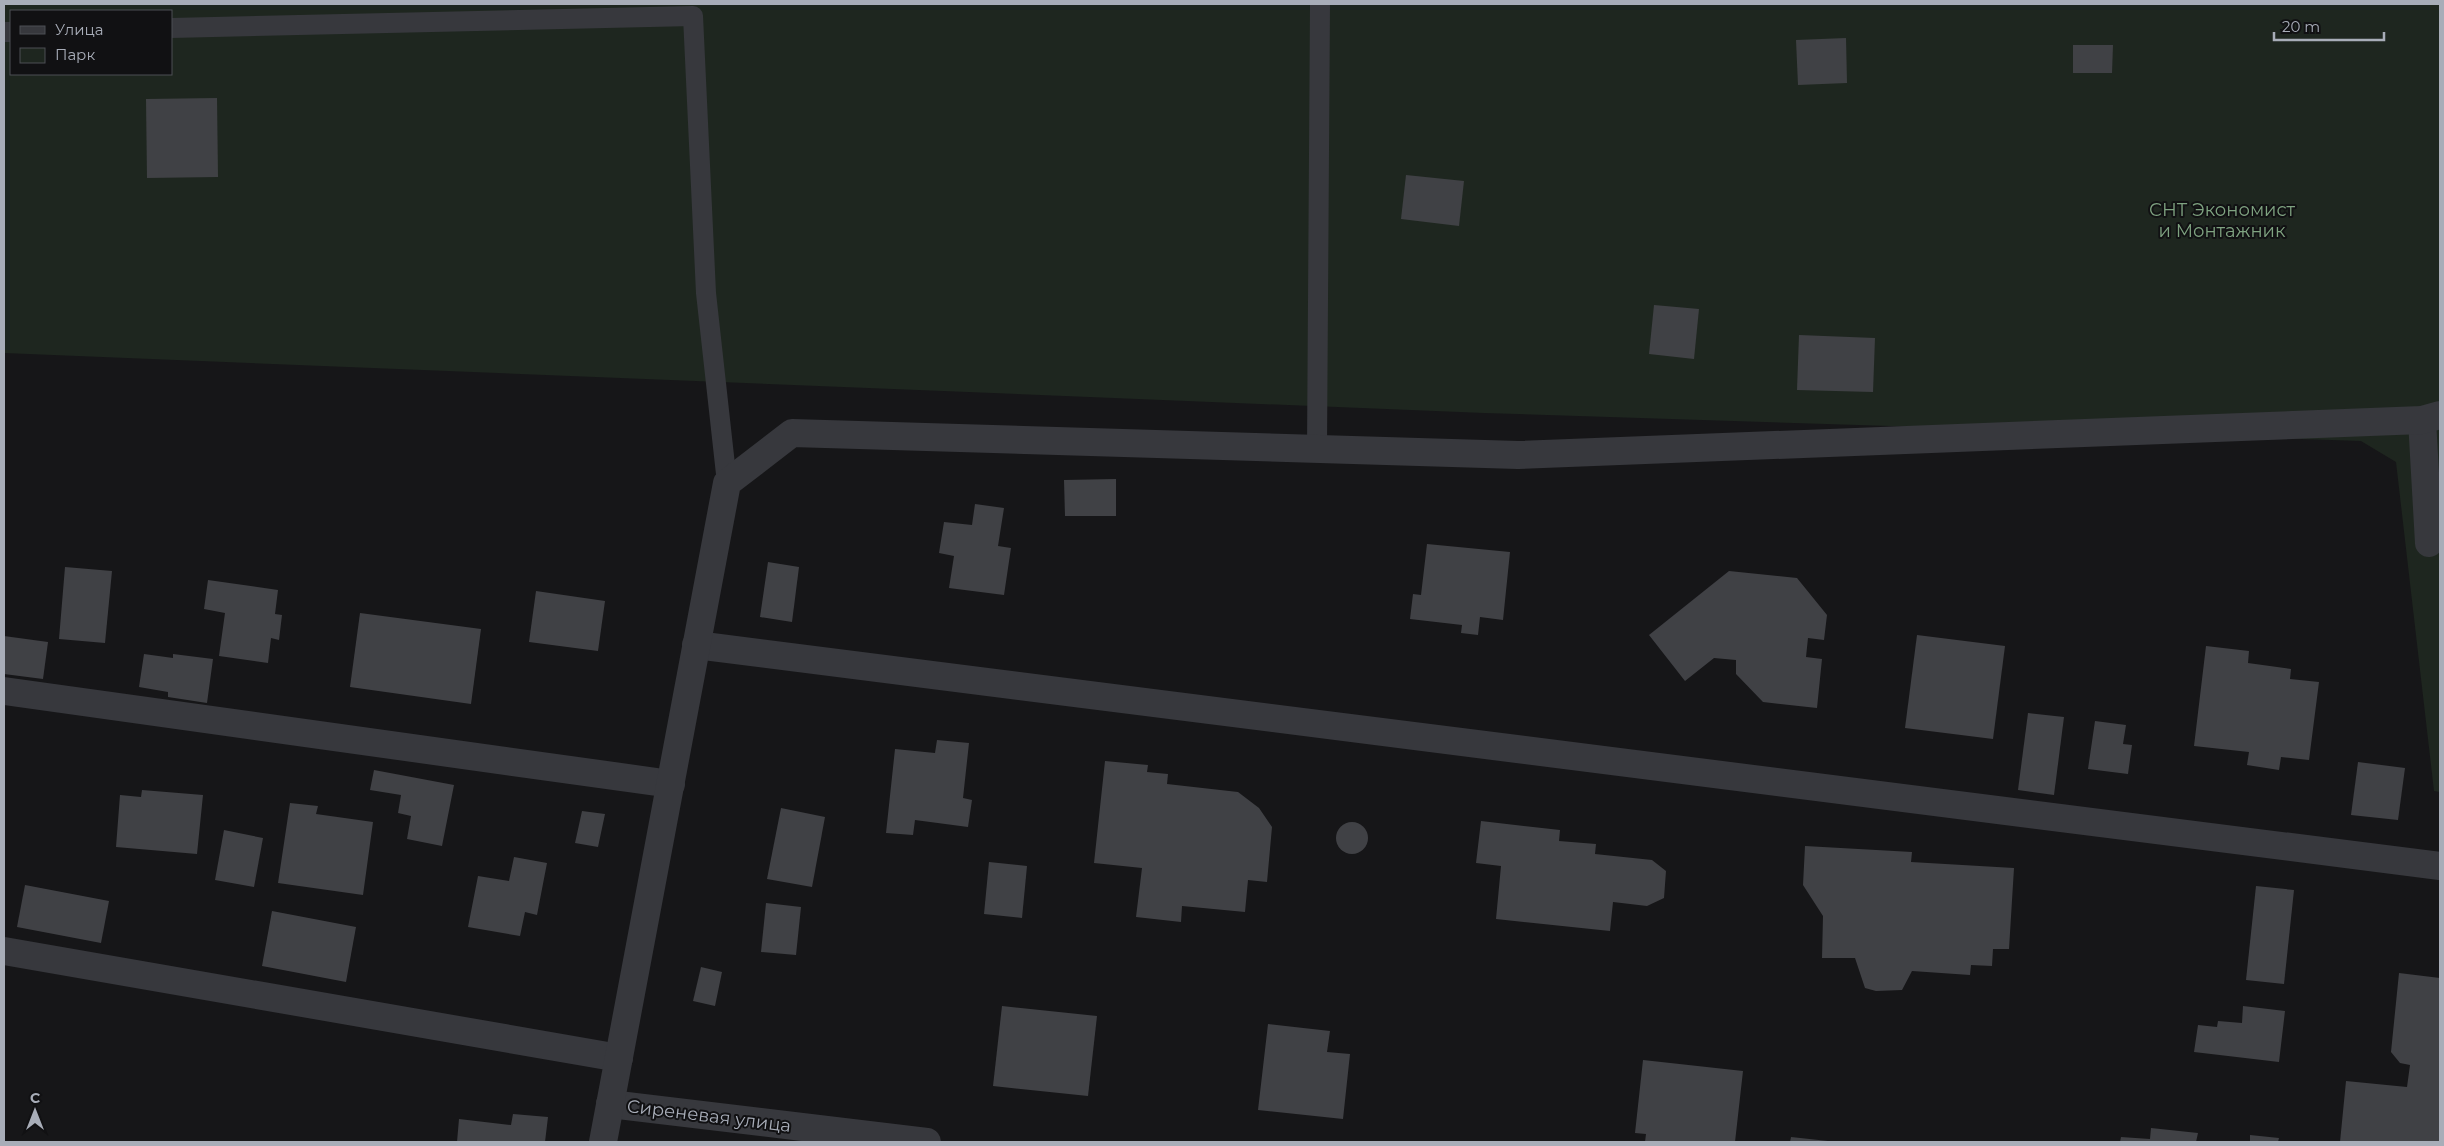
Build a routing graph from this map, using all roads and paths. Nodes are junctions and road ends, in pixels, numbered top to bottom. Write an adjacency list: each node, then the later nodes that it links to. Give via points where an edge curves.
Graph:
1 (1320, 4): 4 (lane)
2 (172, 28): 5 (lane, via 693,16 706,293)
3 (2431, 418): 4 (street, via 1518,455); 6 (street)
4 (1317, 449): 5 (street, via 792,433)
5 (727, 482): 7 (street)
6 (2429, 543)
7 (696, 645): 9 (street); 10 (street)
8 (4, 691): 9 (street)
9 (671, 784): 12 (street)
10 (2440, 866)
11 (4, 951): 12 (street)
12 (619, 1058): 13 (street)
13 (610, 1104): 14 (street); 15 (street, Сиреневая улица)
14 (603, 1142)
15 (927, 1142)

